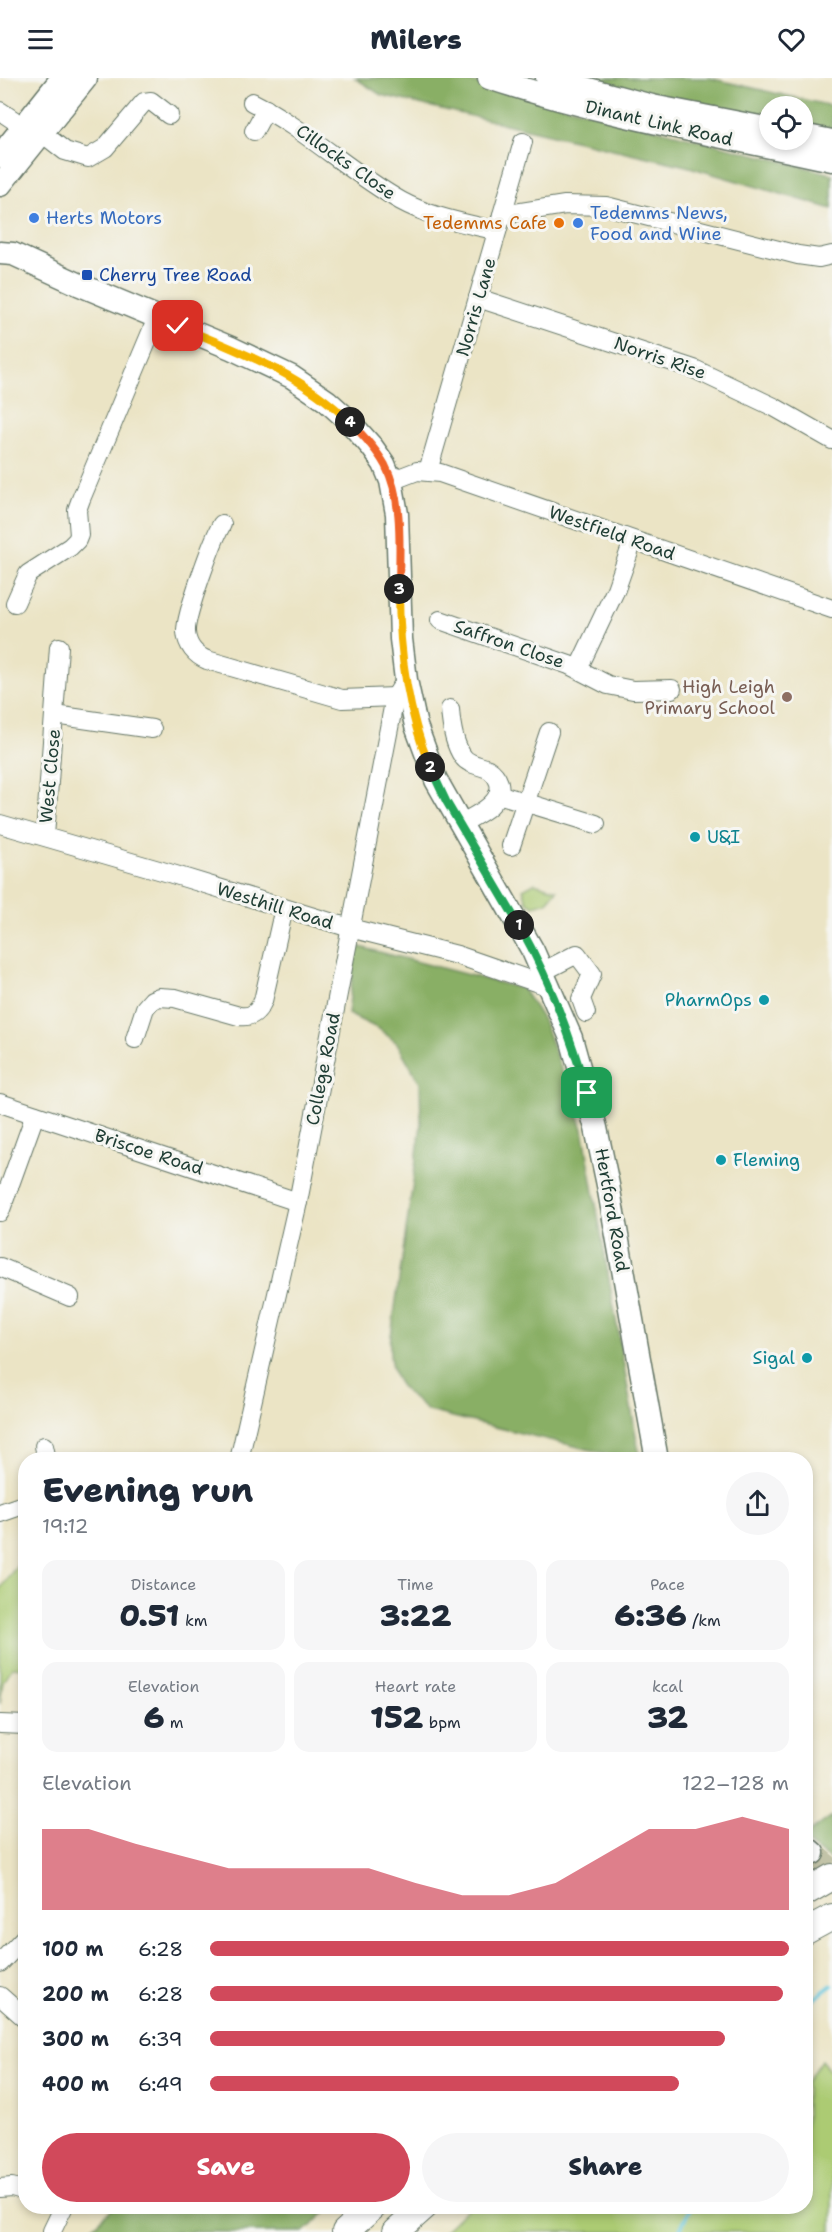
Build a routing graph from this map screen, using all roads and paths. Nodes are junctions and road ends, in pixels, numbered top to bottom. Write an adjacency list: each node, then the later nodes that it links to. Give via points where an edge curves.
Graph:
1 (63, 78): 8 (main road)
2 (86, 78): 8 (main road)
3 (489, 78): 14 (main road, Dinant Link Road, via 639,120)
4 (547, 78): 7 (main road, Dinant Link Road, via 652,106)
5 (0, 111): 8 (street)
6 (169, 115): 8 (street, via 150,101 144,102 105,148 88,158 66,151)
7 (759, 127)
8 (33, 130): 13 (main road); 15 (main road)
9 (254, 130): 16 (street, Cillocks Close, via 259,106 403,202 438,215)
10 (813, 137): 11 (main road)
11 (832, 141)
12 (523, 142): 16 (street, Norris Lane)
13 (0, 156)
14 (832, 160)
15 (0, 185)
16 (500, 223): 18 (street, via 565,205 606,206 798,255); 19 (street, Norris Lane)
17 (4, 248): 20 (main road, Hertford Road)
18 (832, 255)
19 (478, 298): 21 (street, Norris Rise, via 694,369 774,406); 22 (street, Norris Lane)
20 (158, 318): 23 (main road, Hertford Road, via 304,384 366,439); 26 (street, via 81,499 77,540 28,574)
21 (832, 440)
22 (428, 471): 23 (street, via 417,471); 25 (street, Westfield Road)
23 (392, 482): 31 (main road, Hertford Road, via 397,514)
24 (222, 524): 31 (street, via 187,624 186,635 193,651 207,660 342,699)
25 (633, 541): 27 (street, Westfield Road); 30 (street, Saffron Close)
26 (15, 603)
27 (832, 609)
28 (440, 620): 30 (street, Saffron Close)
29 (59, 647): 34 (street, West Close)
30 (578, 669): 32 (street, Saffron Close, via 623,689)
31 (401, 688): 35 (main road, Hertford Road); 37 (street, College Road)
32 (672, 689)
33 (450, 708): 39 (street, via 463,757 491,771 500,786)
34 (56, 715): 36 (street, West Close); 44 (street, West Close)
35 (416, 726): 37 (street); 42 (main road, Hertford Road, via 436,780)
36 (152, 729)
37 (389, 730): 47 (street, College Road)
38 (549, 732): 40 (street)
39 (498, 794): 40 (street); 42 (street, via 487,808)
40 (526, 801): 43 (street); 45 (street)
41 (0, 824): 44 (street, Westhill Road)
42 (460, 824): 48 (main road, Hertford Road)
43 (596, 824)
44 (45, 836): 46 (street, Westhill Road)
45 (511, 846)
46 (285, 908): 47 (street, Westhill Road); 50 (street, via 263,1001 256,1013 240,1016 159,997 145,1008)
47 (350, 928): 48 (street, Westhill Road); 53 (street, College Road)
48 (546, 979): 49 (street, via 577,954 592,974 581,999); 58 (main road, Hertford Road, via 571,1038 596,1128)
49 (586, 1013)
50 (135, 1039)
51 (0, 1103): 52 (street, Briscoe Road)
52 (35, 1115): 53 (street, Briscoe Road); 54 (street)
53 (298, 1202): 57 (street, College Road)
54 (0, 1212)
55 (0, 1267): 56 (street)
56 (70, 1298)
57 (241, 1452)
58 (656, 1452)
59 (18, 1507): 60 (street)
60 (0, 1513)
61 (0, 1724): 62 (street)
62 (18, 1725)
63 (832, 1877): 64 (highway)
64 (813, 1888)
65 (832, 1917): 66 (highway)
66 (813, 1927)
67 (18, 1944): 68 (street)
68 (0, 1963)
69 (0, 1996): 70 (street)
70 (18, 2012)
71 (0, 2187): 72 (street)
72 (18, 2189)
73 (59, 2214): 76 (street)
74 (365, 2214): 77 (highway)
75 (416, 2214): 78 (highway)
76 (52, 2231)
77 (345, 2232)
78 (396, 2232)

